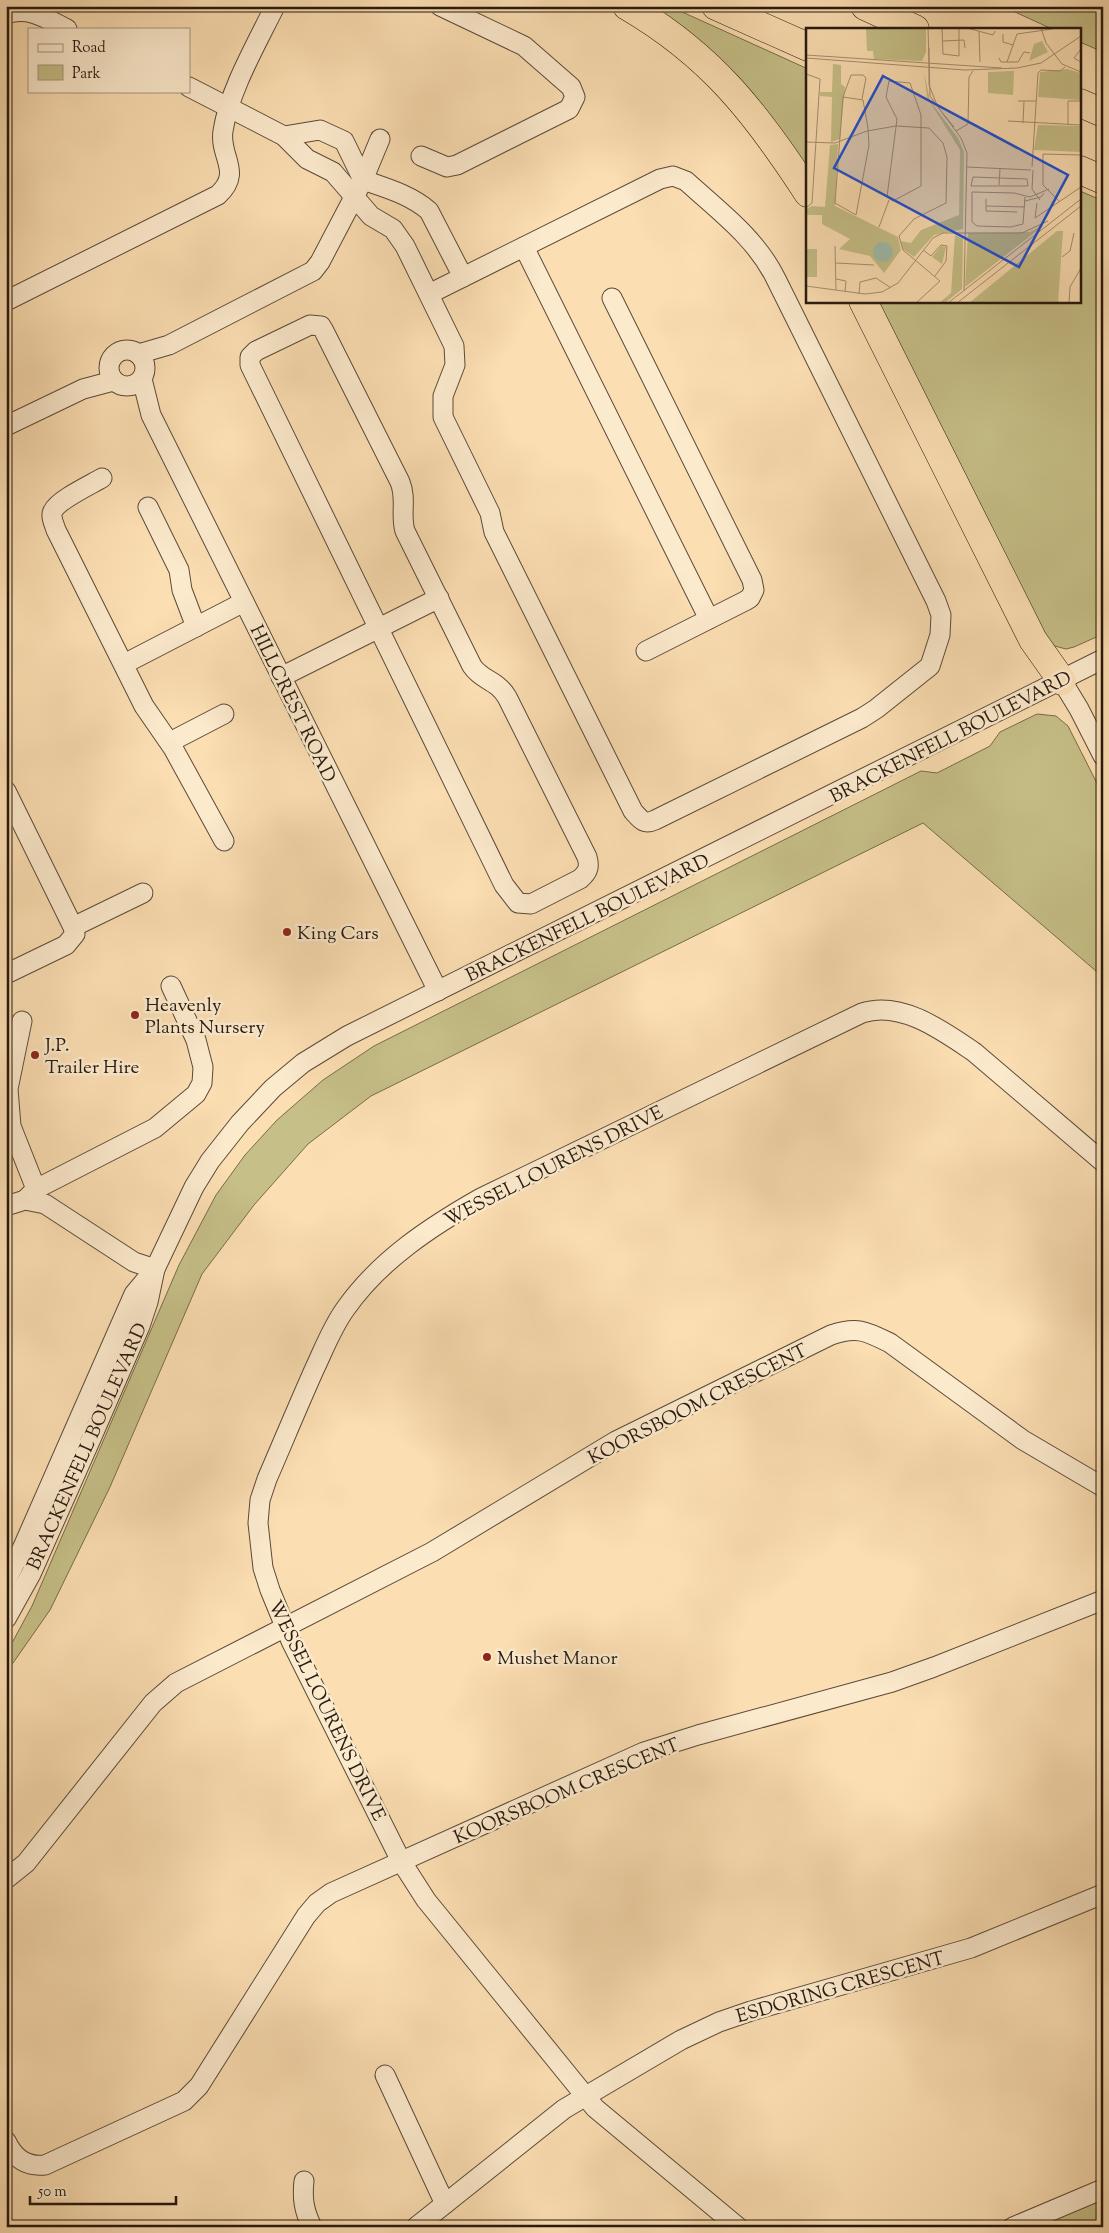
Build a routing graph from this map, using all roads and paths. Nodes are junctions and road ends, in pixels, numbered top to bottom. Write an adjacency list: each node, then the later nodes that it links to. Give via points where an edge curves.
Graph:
1 (275, 6): 12 (street)
2 (440, 6): 16 (street, via 524,46 571,87 575,97 569,109 457,165 447,166)
3 (626, 6): 20 (highway, via 684,45 719,75 750,109)
4 (716, 6): 9 (highway)
5 (865, 6): 8 (highway)
6 (6, 14): 7 (street, via 29,12)
7 (66, 28)
8 (913, 28)
9 (806, 46)
10 (190, 87): 12 (street)
11 (1082, 104): 13 (highway)
12 (228, 106): 14 (street); 26 (street, via 223,133 231,172 228,184 218,195)
13 (1103, 113)
14 (284, 136): 18 (street, via 320,130 346,144); 21 (street, via 307,160 333,172)
15 (380, 139): 18 (street)
16 (421, 156)
17 (1082, 171): 19 (highway)
18 (363, 180): 21 (street); 23 (street, via 393,190 429,211)
19 (1103, 180)
20 (806, 190)
21 (354, 197): 24 (street, via 371,216 388,224 397,234); 29 (street, via 313,271 169,345)
22 (524, 247): 23 (street); 24 (street, via 669,176 686,181 748,238 768,262 936,601 941,615 940,635 930,666 923,673 862,718 655,820 642,821 633,811 494,532 490,513 445,424 442,403 456,353); 38 (street)
23 (463, 277): 24 (street)
24 (429, 294)
25 (612, 298): 38 (street, via 754,584 750,598)
26 (6, 301)
27 (864, 302): 45 (highway, via 1035,643)
28 (110, 360): 29 (street, via 122,350); 30 (street, via 108,371); 31 (street)
29 (142, 367): 30 (street, via 134,386); 32 (street, HILLCREST ROAD)
30 (118, 384): 31 (street); 32 (street, HILLCREST ROAD)
31 (83, 389): 33 (street)
32 (151, 415): 37 (street, HILLCREST ROAD)
33 (6, 426)
34 (102, 478): 43 (street, via 60,503 52,514 56,530)
35 (148, 507): 39 (street, via 179,570 182,590)
36 (439, 598): 40 (street); 40 (street, via 405,531 404,495 400,482 321,326 310,325 256,350 250,357 250,364); 40 (street, via 476,671 498,684 507,697 588,857 586,874 531,904 513,899)
37 (244, 602): 39 (street); 44 (street, HILLCREST ROAD)
38 (709, 619): 41 (street)
39 (196, 627): 43 (street)
40 (378, 628): 44 (street)
41 (646, 651)
42 (1103, 659): 45 (street, BRACKENFELL BOULEVARD)
43 (124, 664): 47 (street, via 144,706)
44 (281, 677): 55 (street, HILLCREST ROAD)
45 (1062, 681): 48 (street); 55 (street, BRACKENFELL BOULEVARD)
46 (224, 714): 47 (street)
47 (170, 742): 50 (street)
48 (1103, 756)
49 (6, 791): 52 (street)
50 (224, 841)
51 (143, 893): 52 (street)
52 (73, 927): 53 (street, via 73,938 66,945)
53 (6, 974)
54 (171, 986): 58 (street, via 196,1040 203,1067 202,1082 196,1094 155,1128)
55 (438, 991): 60 (street, BRACKENFELL BOULEVARD, via 347,1036 303,1063 273,1088 210,1161)
56 (22, 1021): 58 (street, via 8,1088 11,1126)
57 (1103, 1162): 66 (street, WESSEL LOURENS DRIVE, via 974,1052 910,1016 873,1009 836,1024 516,1181 437,1224 375,1274 346,1308 329,1337 267,1478 260,1500 259,1546 263,1568)
58 (30, 1194): 59 (street); 60 (street, via 134,1262)
59 (6, 1206)
60 (155, 1269): 62 (street, BRACKENFELL BOULEVARD, via 134,1294); 65 (street, BRACKENFELL BOULEVARD, via 140,1326 31,1574)
61 (1103, 1487): 66 (street, KOORSBOOM CRESCENT, via 1023,1440 890,1343 867,1332 843,1331 616,1441 439,1548)
62 (14, 1553): 63 (street, BRACKENFELL BOULEVARD)
63 (6, 1581)
64 (1103, 1600): 67 (street, KOORSBOOM CRESCENT, via 892,1682 644,1752)
65 (6, 1619)
66 (285, 1627): 67 (street, WESSEL LOURENS DRIVE); 68 (street, KOORSBOOM CRESCENT, via 186,1678 160,1696 26,1863)
67 (402, 1862): 71 (street, WESSEL LOURENS DRIVE, via 426,1900); 72 (street, KOORSBOOM CRESCENT, via 331,1893 317,1903 199,2086 184,2102 45,2165 24,2162)
68 (6, 1879)
69 (1103, 1894): 71 (street, ESDORING CRESCENT, via 971,1948 719,2022 681,2040)
70 (385, 2074): 75 (street)
71 (585, 2096): 75 (street, ESDORING CRESCENT, via 564,2109); 78 (street, WESSEL LOURENS DRIVE, via 595,2108)
72 (6, 2141)
73 (304, 2181): 76 (street, via 302,2198)
74 (1103, 2189): 79 (street)
75 (445, 2204): 77 (street, ESDORING CRESCENT)
76 (312, 2227)
77 (416, 2227)
78 (738, 2227)
79 (1013, 2227)

